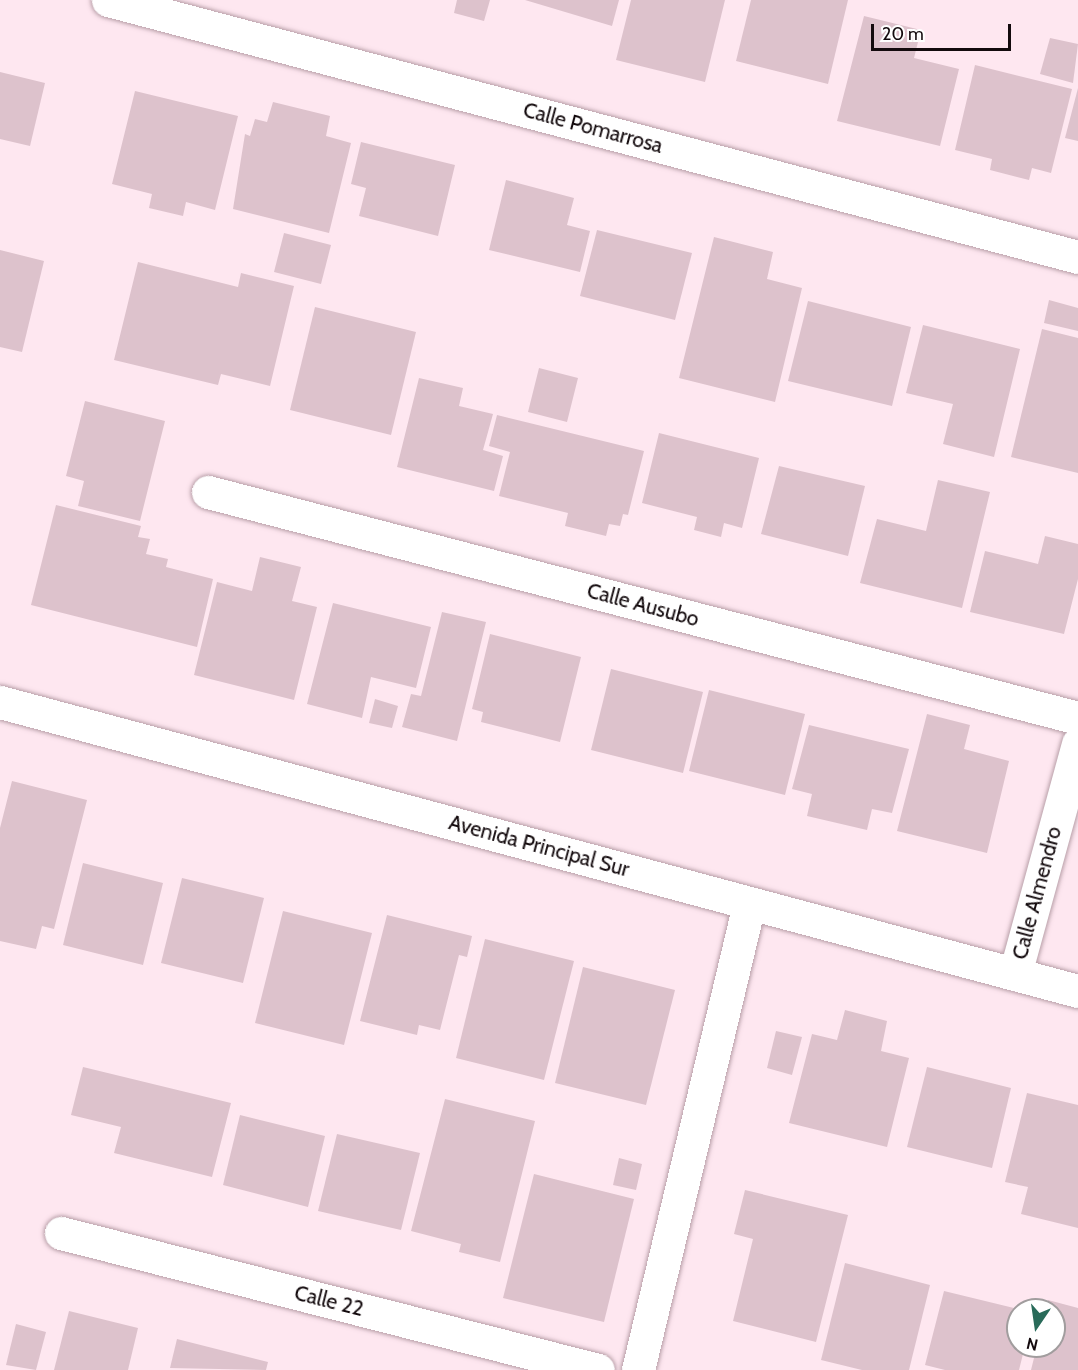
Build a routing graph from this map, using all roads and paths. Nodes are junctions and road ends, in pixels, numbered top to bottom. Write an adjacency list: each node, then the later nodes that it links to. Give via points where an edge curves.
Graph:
1 (108, 0): 2 (street, Calle Pomarrosa)
2 (1078, 257)
3 (208, 492): 5 (street, Calle Ausubo)
4 (0, 702): 7 (street, Avenida Principal Sur)
5 (1078, 718)
6 (1078, 743): 8 (street, Calle Almendro)
7 (749, 903): 8 (street, Avenida Principal Sur); 12 (street)
8 (1015, 974): 9 (street, Avenida Principal Sur)
9 (1078, 991)
10 (61, 1233): 11 (street, Calle 22)
11 (598, 1370)
12 (638, 1370)

